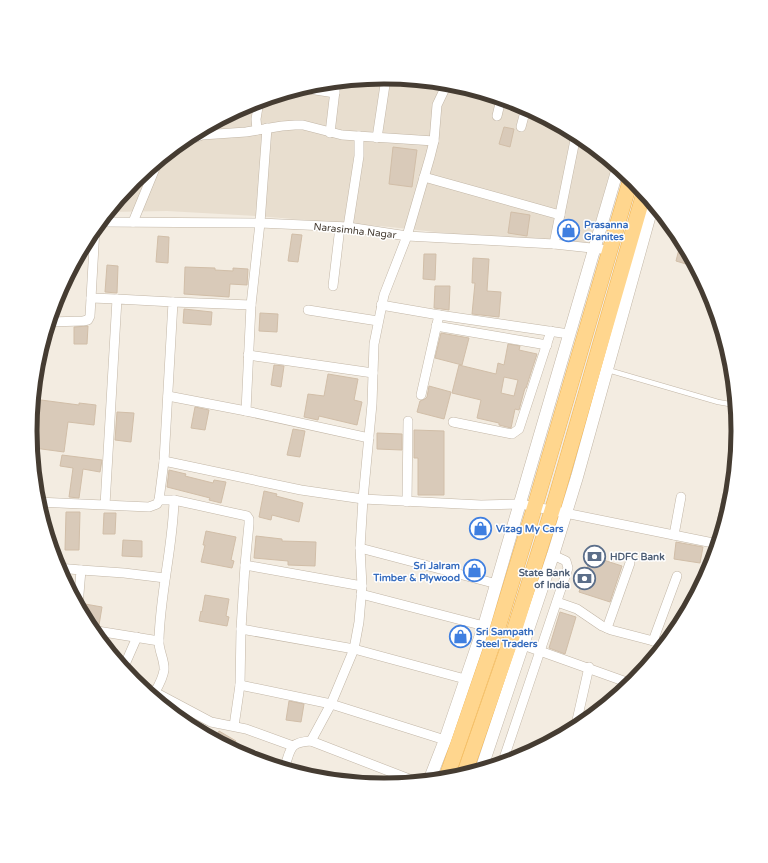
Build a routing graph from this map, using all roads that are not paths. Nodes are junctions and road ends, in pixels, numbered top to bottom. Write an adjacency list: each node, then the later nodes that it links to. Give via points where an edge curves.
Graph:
1 (385, 84): 16 (street)
2 (335, 88): 5 (street)
3 (320, 90): 5 (street)
4 (444, 90): 17 (street, via 437,105)
5 (334, 93): 14 (street)
6 (500, 104): 9 (street)
7 (257, 109): 12 (street)
8 (524, 114): 10 (street)
9 (497, 116)
10 (521, 127)
11 (267, 128): 12 (street); 14 (street, via 303,125); 28 (street)
12 (257, 130): 13 (street)
13 (210, 132)
14 (330, 133): 15 (street)
15 (360, 136): 16 (street); 29 (street, via 358,163)
16 (376, 138): 17 (street)
17 (434, 141): 21 (street)
18 (575, 142): 25 (street)
19 (153, 173): 27 (street)
20 (616, 174): 33 (street)
21 (424, 178): 25 (street); 30 (street)
22 (629, 186): 34 (main road)
23 (642, 200): 68 (main road)
24 (651, 211): 50 (street)
25 (560, 215): 32 (street)
26 (108, 222): 27 (street, Narasimha Nagar)
27 (133, 222): 28 (street, Narasimha Nagar)
28 (260, 223): 29 (street, Narasimha Nagar); 39 (street)
29 (344, 227): 30 (street, Narasimha Nagar); 35 (street)
30 (407, 236): 32 (street, Narasimha Nagar); 40 (street)
31 (94, 240): 36 (street)
32 (554, 244): 33 (street, Narasimha Nagar)
33 (595, 248): 34 (street, Narasimha Nagar); 47 (street)
34 (610, 250): 67 (main road)
35 (333, 286)
36 (91, 298): 37 (street); 44 (street, via 88,320)
37 (117, 299): 38 (street); 66 (street)
38 (173, 302): 39 (street); 53 (street)
39 (251, 305): 49 (street)
40 (381, 305): 42 (street); 43 (street)
41 (308, 310): 43 (street)
42 (439, 315): 45 (street); 46 (street)
43 (378, 321): 51 (street)
44 (54, 322)
45 (436, 326): 48 (street); 52 (street)
46 (551, 331): 47 (street); 48 (street)
47 (569, 334): 67 (street)
48 (547, 345): 57 (street, via 516,432 512,434)
49 (248, 355): 51 (street); 55 (street)
50 (607, 370): 54 (lane); 68 (street)
51 (373, 373): 58 (street)
52 (421, 395)
53 (168, 396): 55 (street); 59 (street)
54 (730, 404)
55 (246, 411): 58 (street)
56 (408, 421): 65 (street)
57 (453, 422)
58 (369, 438): 63 (street)
59 (164, 461): 61 (street); 63 (street, via 301,490)
60 (681, 497): 69 (street)
61 (159, 500): 62 (street); 66 (street, via 153,506)
62 (174, 500): 74 (street, via 247,516 249,524); 78 (street, via 174,520)
63 (363, 500): 65 (street); 71 (street)
64 (45, 502): 66 (street)
65 (407, 502): 67 (street)
66 (105, 505)
67 (528, 505): 68 (street); 79 (street); 110 (main road, via 496,634)
68 (558, 512): 69 (street); 72 (street); 109 (main road)
69 (674, 535): 70 (street)
70 (713, 543)
71 (360, 548): 79 (street); 80 (street)
72 (553, 555): 82 (street, via 566,561 568,568); 91 (street)
73 (630, 563): 84 (street)
74 (245, 565): 80 (street); 85 (street)
75 (65, 569): 76 (street)
76 (81, 570): 78 (street); 81 (street)
77 (677, 576): 89 (street)
78 (164, 578): 88 (street)
79 (497, 584): 83 (street)
80 (362, 590): 83 (street); 92 (street)
81 (79, 597)
82 (557, 602): 84 (street, via 577,609); 93 (street)
83 (484, 626): 96 (street)
84 (607, 628): 89 (street)
85 (241, 629): 92 (street); 98 (street)
86 (100, 631): 87 (street)
87 (137, 637): 88 (street); 94 (street)
88 (159, 641): 99 (street, via 164,668)
89 (653, 641): 90 (street)
90 (659, 643)
91 (523, 645): 93 (street); 108 (street)
92 (354, 650): 96 (street); 100 (street)
93 (540, 651): 95 (street); 106 (street)
94 (126, 663)
95 (588, 667): 97 (street); 101 (street)
96 (465, 679): 103 (street)
97 (625, 681)
98 (240, 685): 100 (street); 102 (street)
99 (155, 692): 102 (street, via 211,722)
100 (331, 704): 103 (street); 104 (street)
101 (577, 720)
102 (234, 726): 105 (street)
103 (445, 740): 111 (street)
104 (311, 742): 105 (street, via 299,742); 112 (street)
105 (293, 746): 107 (street)
106 (504, 757)
107 (286, 764)
108 (483, 764)
109 (466, 769)
110 (448, 773)
111 (431, 776)
112 (406, 778)

